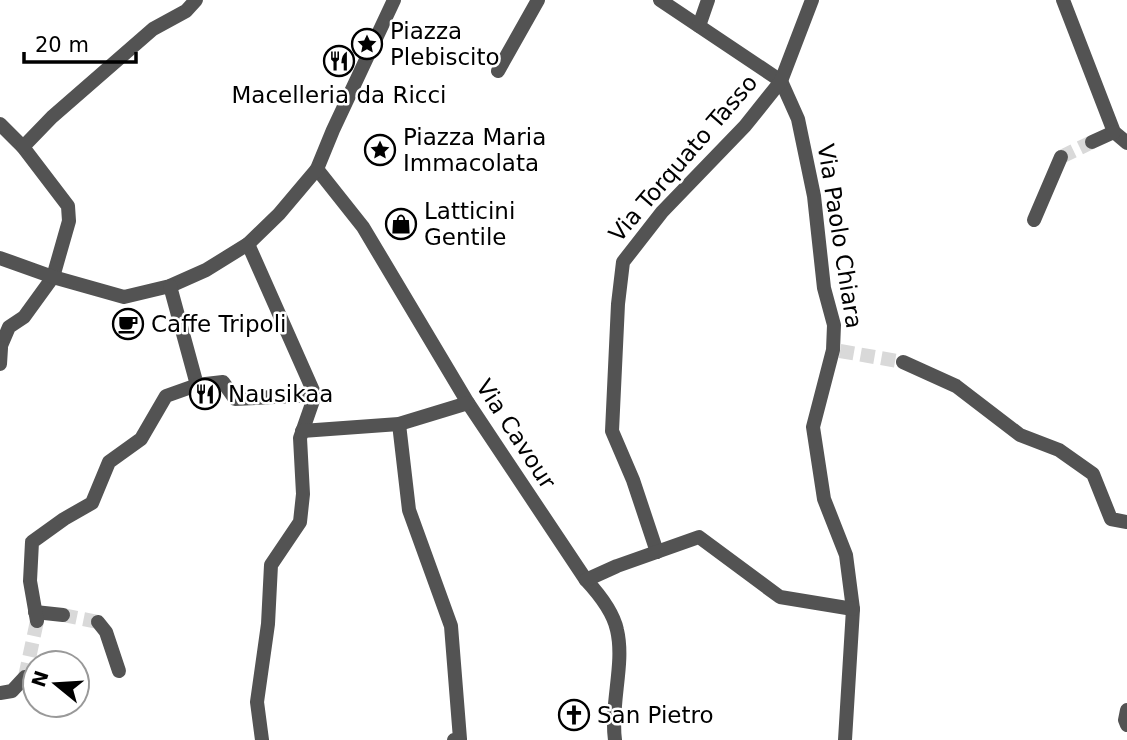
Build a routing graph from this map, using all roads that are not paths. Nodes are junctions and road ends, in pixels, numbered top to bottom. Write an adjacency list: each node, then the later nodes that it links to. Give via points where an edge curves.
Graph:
1 (196, 0): 15 (street, via 186,11 153,29)
2 (394, 0): 17 (street)
3 (538, 0): 9 (street)
4 (660, 0): 8 (street)
5 (708, 0): 8 (street)
6 (812, 0): 10 (street, Via Torquato Tasso)
7 (1063, 0): 12 (street)
8 (699, 26): 10 (street)
9 (498, 71)
10 (781, 81): 32 (street, Via Torquato Tasso, via 745,126 662,212 623,262 612,431 634,480); 34 (street, Via Paolo Chiara, via 798,119 834,325 837,350 813,427 824,499 846,555)
11 (0, 124): 15 (street)
12 (1114, 132): 13 (street); 14 (street)
13 (1092, 142)
14 (1127, 143)
15 (23, 147): 21 (street, via 68,206 69,221)
16 (1061, 157): 18 (street)
17 (317, 169): 19 (street); 28 (street, Via Cavour, via 363,228)
18 (1034, 220)
19 (248, 244): 22 (street); 27 (street)
20 (0, 258): 21 (street)
21 (53, 277): 22 (street, via 124,298); 23 (street, via 24,317 9,327)
22 (170, 286): 26 (street)
23 (0, 348): 25 (street)
24 (903, 362): 31 (street, via 956,386 1020,435 1059,450 1093,474 1111,519)
25 (0, 364)
26 (197, 385): 27 (street, via 223,382 235,399); 35 (street, via 166,396 141,439 109,462 92,503 32,542 30,580 36,617)
27 (315, 395): 30 (street)
28 (468, 403): 29 (street); 33 (street, Via Cavour)
29 (399, 425): 30 (street); 43 (street, via 409,510 451,626)
30 (302, 431): 44 (street, via 300,522 271,565 257,702)
31 (1127, 522)
32 (657, 552): 33 (street); 34 (street, via 699,537 780,597)
33 (586, 580): 45 (street, Via Cavour, via 603,599 617,630)
34 (852, 610): 42 (street, Via Paolo Chiara)
35 (63, 615)
36 (98, 622): 37 (street)
37 (119, 671)
38 (21, 682): 39 (street, via 12,691)
39 (0, 693)
40 (1127, 710): 41 (street)
41 (1127, 725)
42 (845, 735)
43 (457, 739)
44 (262, 740)
45 (615, 740)

